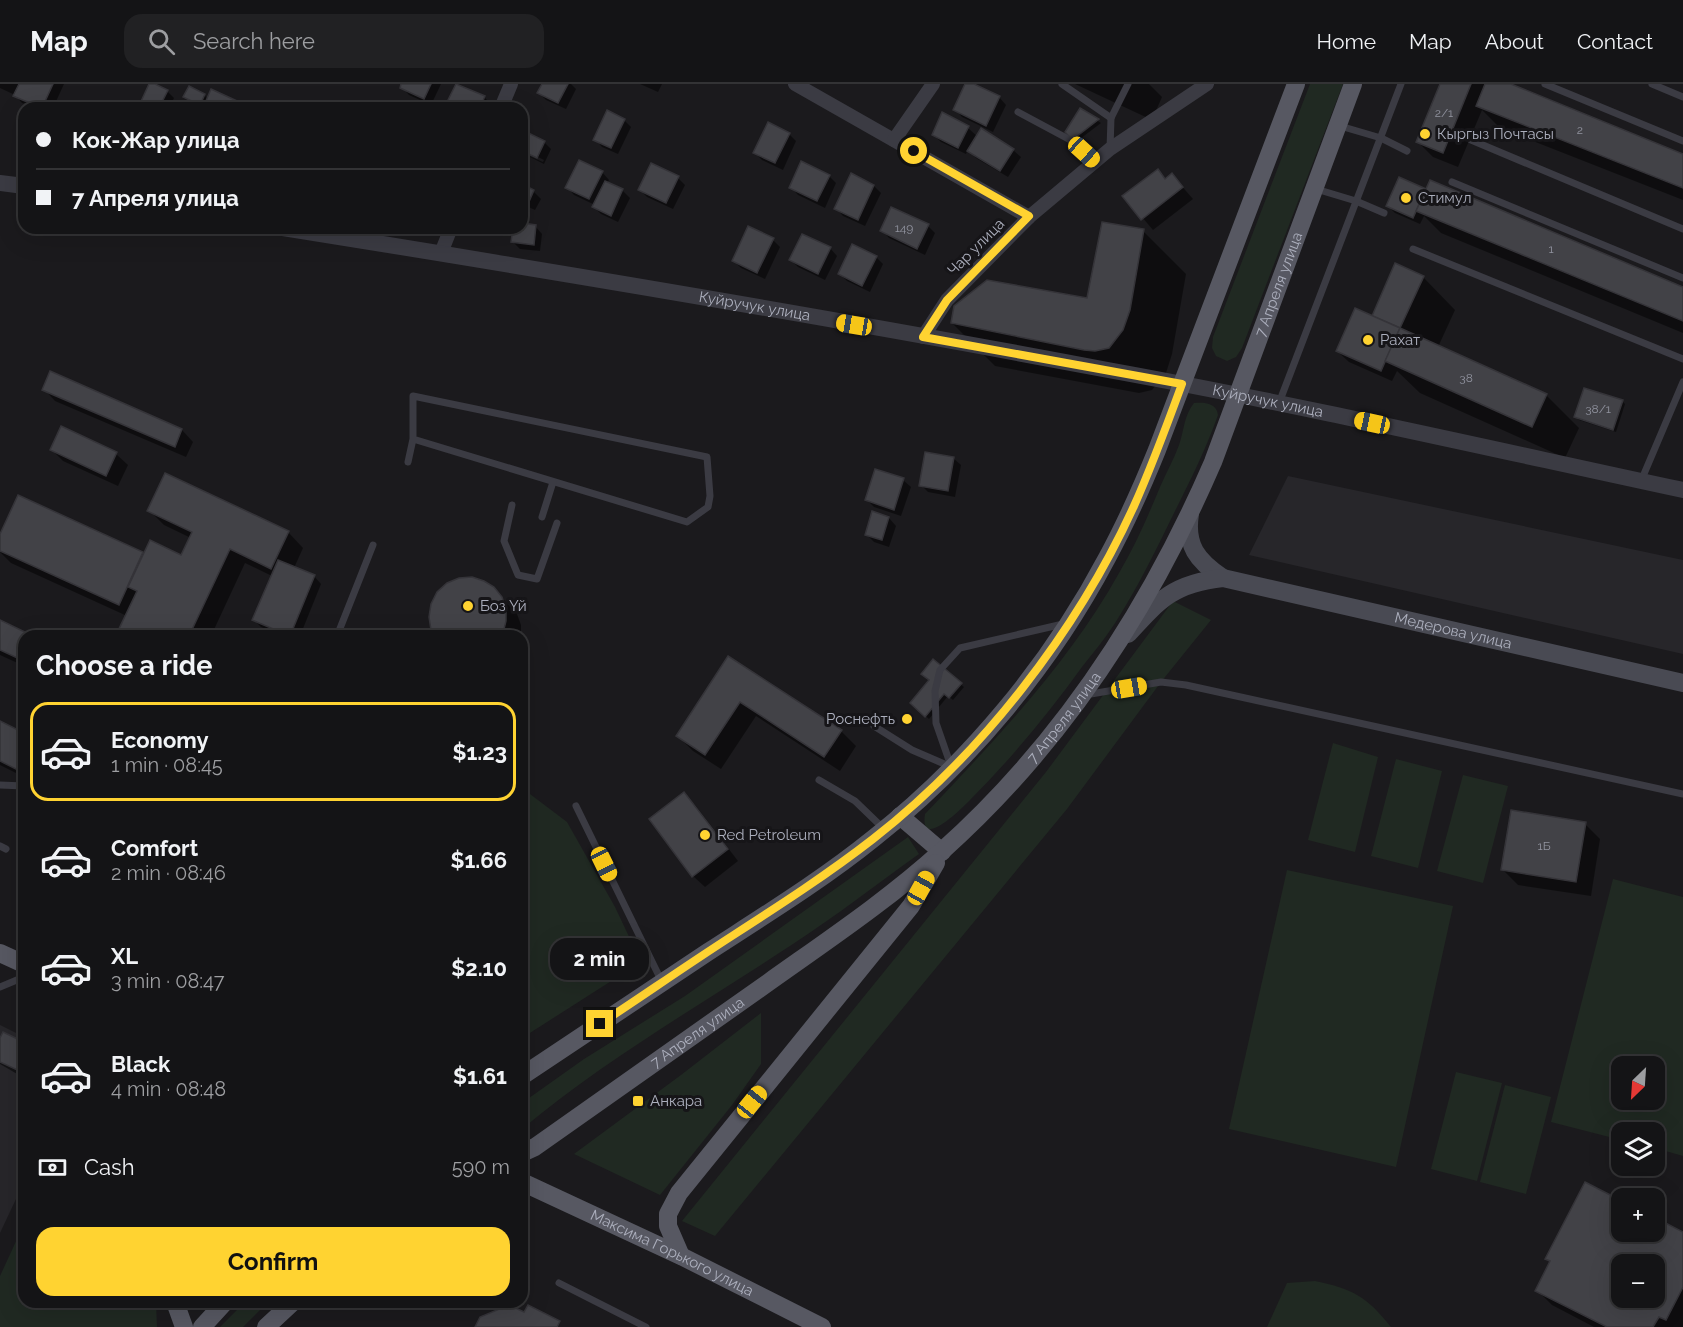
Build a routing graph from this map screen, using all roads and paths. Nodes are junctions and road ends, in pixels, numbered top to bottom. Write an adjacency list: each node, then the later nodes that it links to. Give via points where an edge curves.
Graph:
1 (511, 84): 13 (street)
2 (795, 84): 18 (street)
3 (933, 84): 18 (street)
4 (1062, 84): 15 (lane)
5 (1128, 84): 15 (lane)
6 (1296, 84): 40 (main road)
7 (1353, 84): 16 (main road, 7 Апреля улица)
8 (1401, 84): 17 (lane)
9 (1545, 84): 20 (lane)
10 (1652, 84): 12 (lane)
11 (1204, 85): 21 (street, Чар улица)
12 (1683, 97)
13 (504, 102)
14 (1018, 112): 23 (lane, via 1074,142)
15 (1111, 118): 21 (lane)
16 (1337, 125): 17 (lane); 27 (main road, 7 Апреля улица)
17 (1381, 138): 22 (lane); 28 (lane)
18 (894, 140): 30 (street)
19 (1471, 140): 31 (lane)
20 (1683, 141)
21 (1110, 149): 23 (street, Чар улица)
22 (1407, 151)
23 (1095, 161): 30 (street, Чар улица)
24 (0, 183): 26 (street)
25 (1452, 183): 36 (lane)
26 (18, 185)
27 (1313, 188): 28 (lane); 41 (main road, 7 Апреля улица)
28 (1356, 201): 29 (lane); 42 (lane)
29 (1384, 213)
30 (1029, 216): 37 (street, Чар улица, via 947,300)
31 (1683, 229)
32 (321, 234): 35 (street, Куйручук улица)
33 (449, 234): 35 (street)
34 (1413, 249): 38 (lane)
35 (441, 253): 37 (street, Куйручук улица)
36 (1683, 278)
37 (923, 337): 40 (street, Куйручук улица)
38 (1683, 359)
39 (1683, 382): 45 (lane)
40 (1182, 384): 41 (street, Куйручук улица); 54 (main road, via 1133,507)
41 (1236, 395): 42 (street, Куйручук улица); 49 (main road, 7 Апреля улица)
42 (1279, 403): 45 (street, Куйручук улица)
43 (413, 439): 44 (lane); 46 (lane); 46 (lane, via 413,396 707,457 710,496 708,507 687,522)
44 (408, 462)
45 (1641, 481): 47 (street, Куйручук улица)
46 (553, 482): 50 (lane)
47 (1683, 490)
48 (512, 505): 51 (lane, via 504,541 518,575 537,579)
49 (1190, 514): 53 (main road, via 1191,545); 56 (main road, 7 Апреля улица)
50 (542, 517)
51 (557, 523)
52 (373, 545): 55 (lane)
53 (1222, 578): 56 (main road, Медерова улица, via 1190,584 1170,593); 57 (main road, Медерова улица)
54 (1068, 623): 60 (main road, via 1004,710); 60 (lane, via 960,648 940,670 934,691 936,723)
55 (339, 630)
56 (1116, 648): 58 (main road, 7 Апреля улица)
57 (1683, 683)
58 (1083, 696): 64 (lane, via 1161,682 1186,686); 68 (main road, 7 Апреля улица, via 1040,750)
59 (874, 726): 60 (lane, via 912,750)
60 (952, 767): 66 (main road)
61 (819, 780): 67 (lane, via 855,801)
62 (0, 785): 63 (lane)
63 (18, 786)
64 (1683, 794)
65 (576, 806): 72 (lane)
66 (900, 816): 67 (main road); 68 (main road)
67 (885, 829): 72 (main road, via 821,878)
68 (942, 852): 75 (main road, 7 Апреля улица, via 865,915); 77 (main road, via 911,906 679,1193 668,1214 668,1226)
69 (0, 953): 70 (main road)
70 (18, 961)
71 (18, 979): 73 (lane)
72 (663, 982): 74 (main road)
73 (0, 987)
74 (528, 1072)
75 (528, 1151)
76 (528, 1185): 77 (main road, Максима Горького улица)
77 (681, 1256): 87 (main road, Максима Горького улица)
78 (559, 1283): 82 (lane)
79 (177, 1308): 83 (main road)
80 (219, 1308): 84 (main road)
81 (287, 1308): 85 (main road)
82 (634, 1324): 86 (lane)
83 (184, 1327)
84 (202, 1327)
85 (266, 1327)
86 (646, 1327)
87 (822, 1327)

